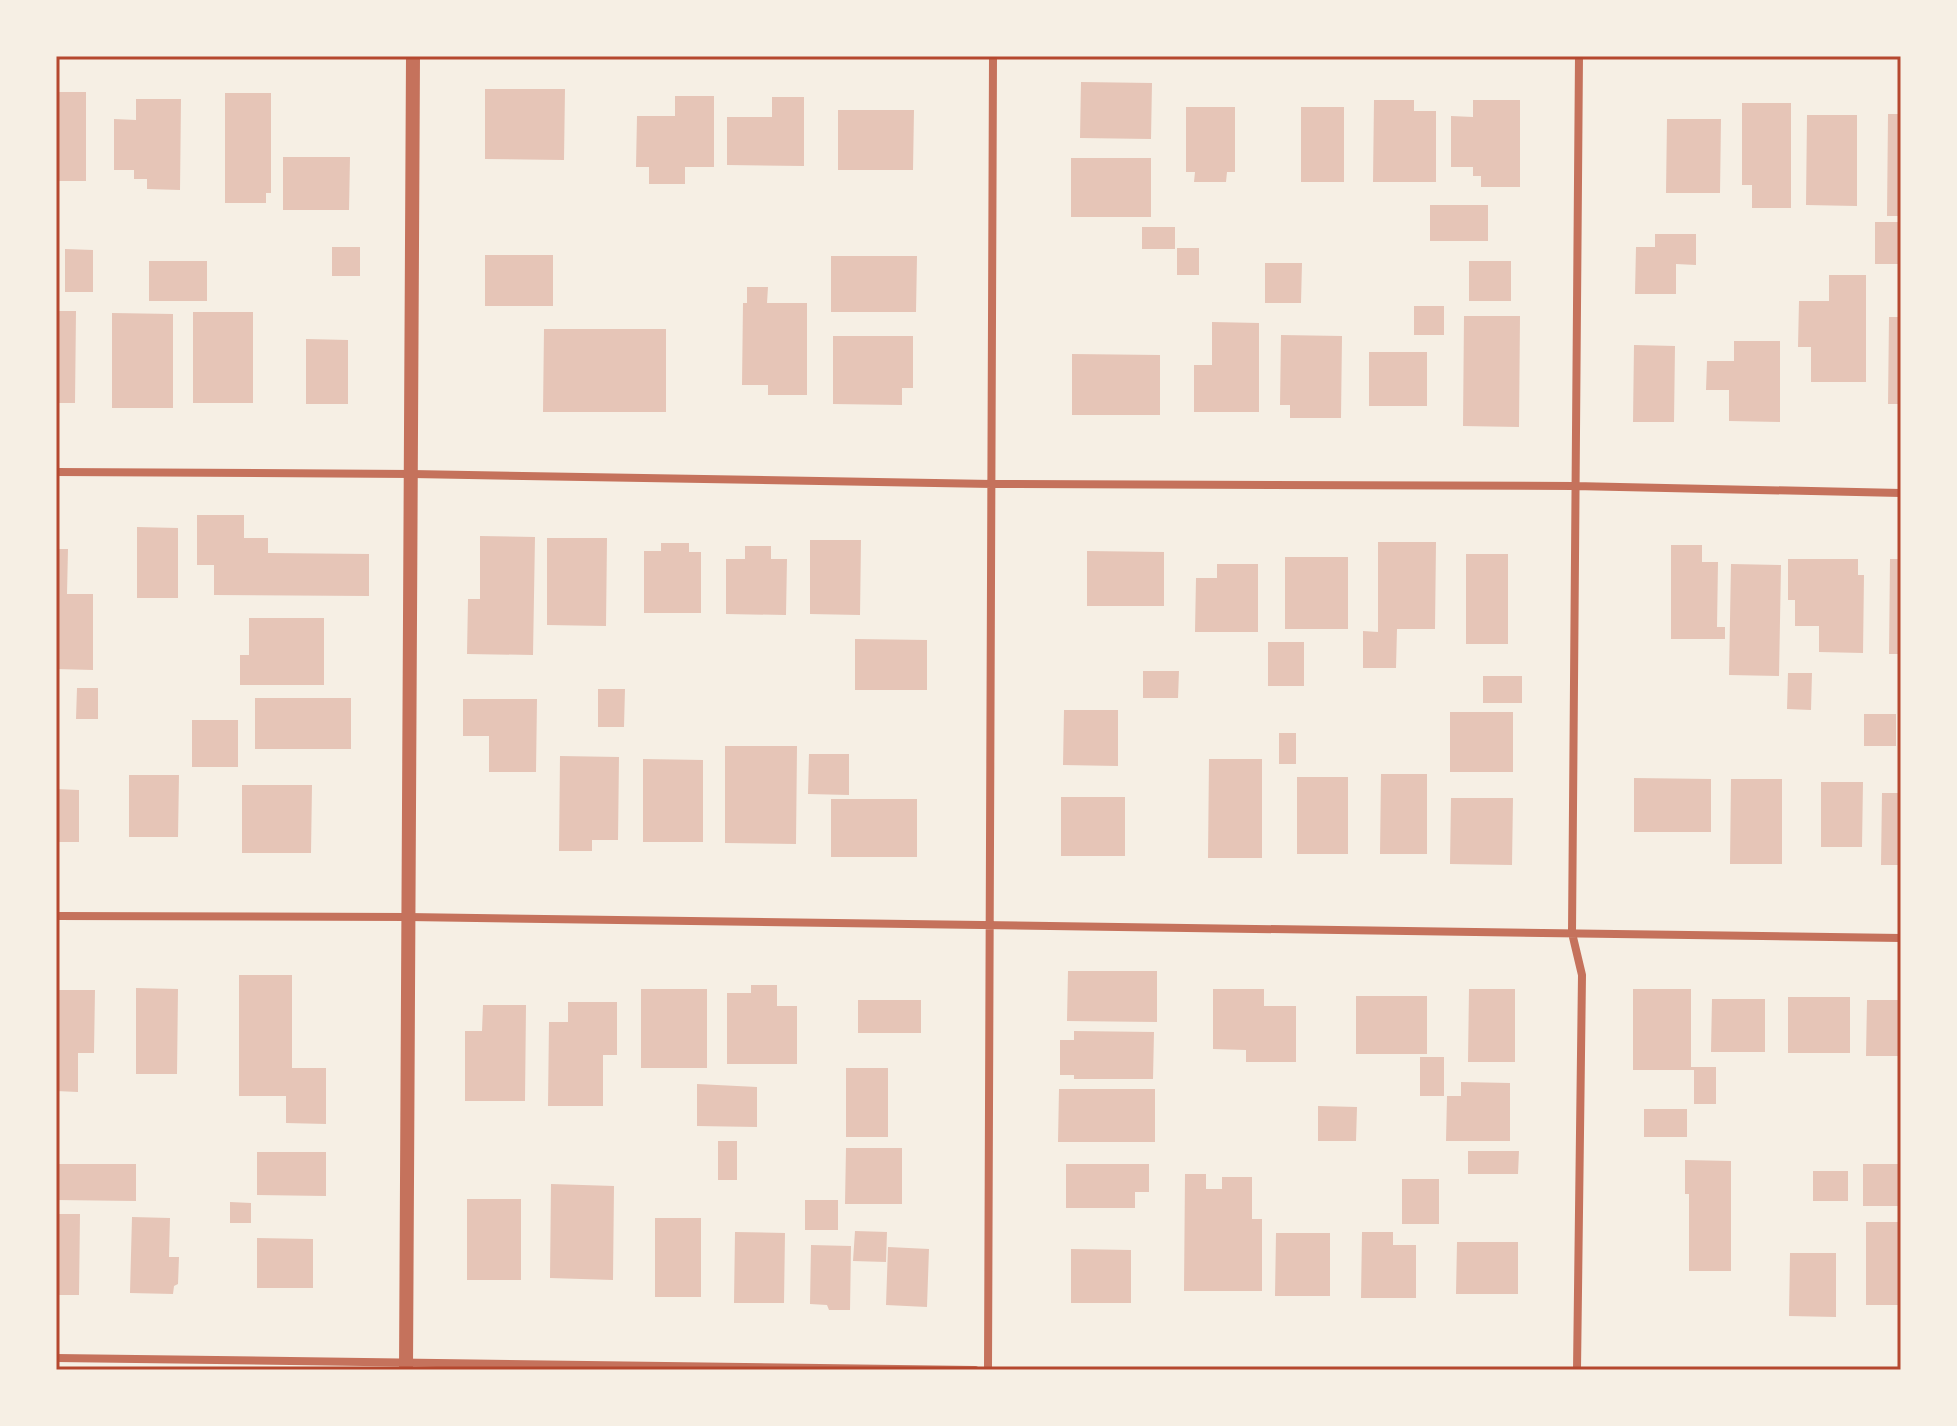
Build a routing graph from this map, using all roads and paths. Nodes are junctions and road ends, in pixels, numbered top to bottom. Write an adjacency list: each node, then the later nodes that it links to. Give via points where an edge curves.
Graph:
1 (413, 56): 5 (street)
2 (993, 56): 6 (street)
3 (1579, 56): 7 (street)
4 (56, 472): 5 (street)
5 (412, 474): 6 (street); 10 (street)
6 (992, 484): 7 (street); 11 (street)
7 (1574, 486): 8 (street); 12 (street)
8 (1901, 493)
9 (56, 916): 10 (street)
10 (408, 917): 11 (street); 15 (street)
11 (990, 927): 12 (street); 17 (street)
12 (1572, 933): 13 (street); 18 (street, via 1582,975)
13 (1901, 938)
14 (56, 1358): 15 (street)
15 (406, 1365): 16 (street)
16 (975, 1370)
17 (988, 1370)
18 (1577, 1370)

